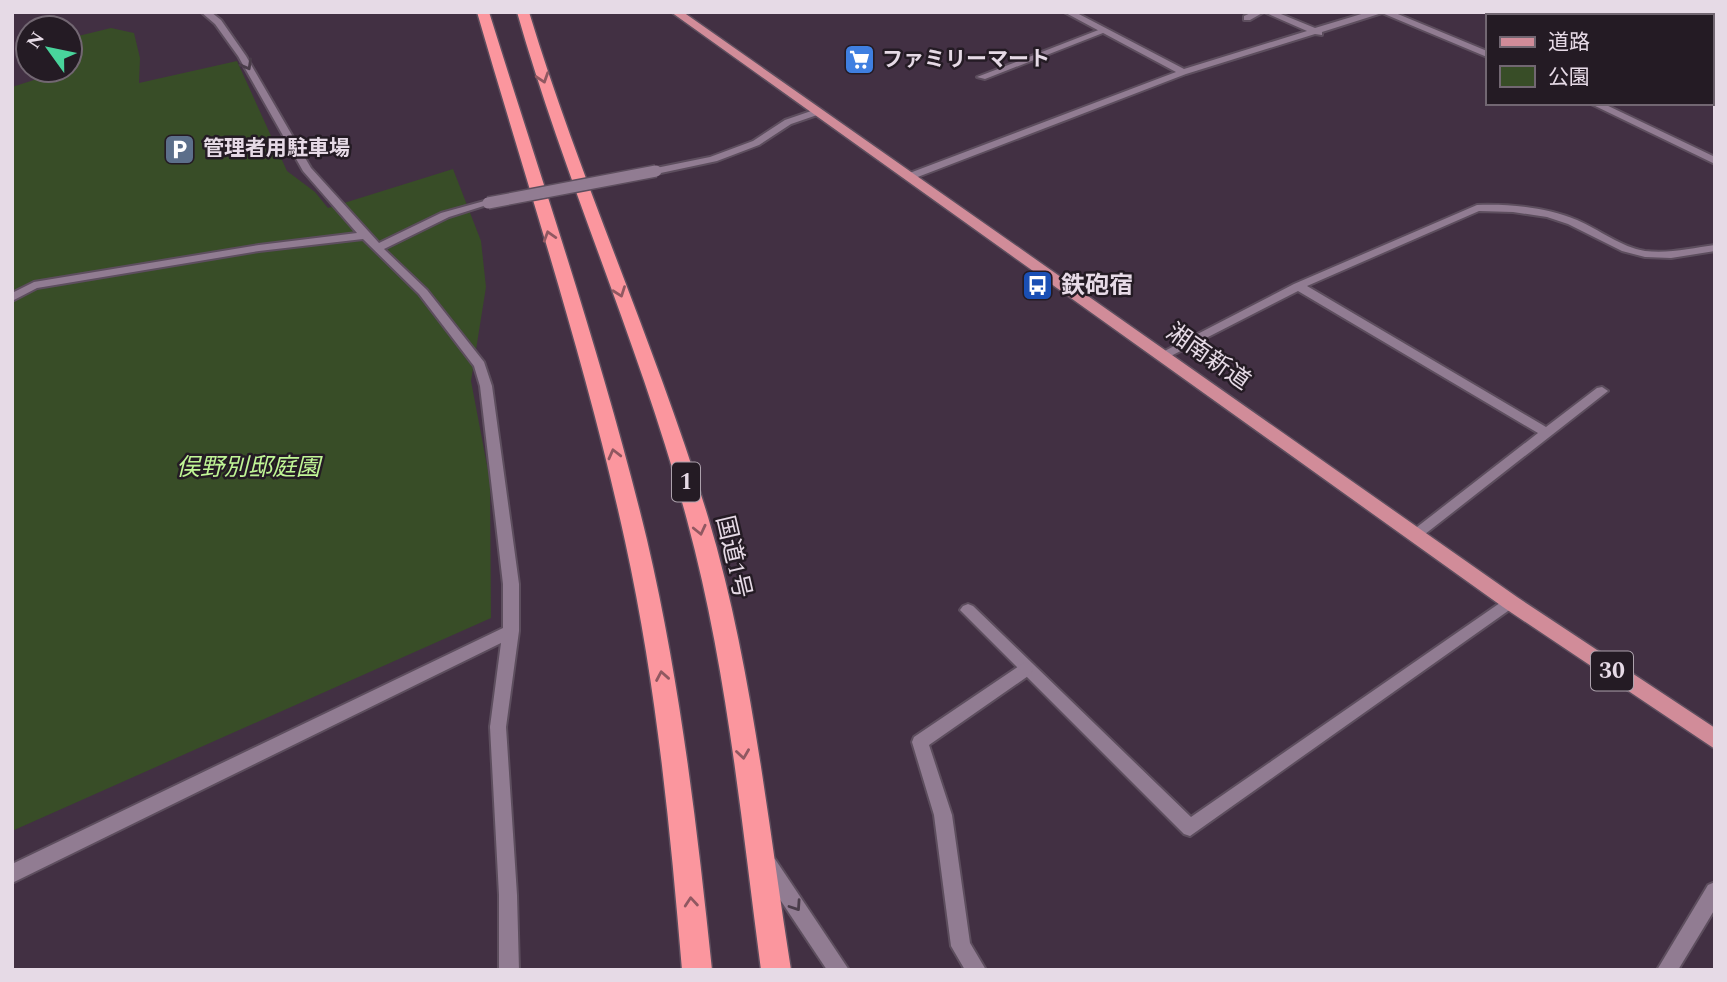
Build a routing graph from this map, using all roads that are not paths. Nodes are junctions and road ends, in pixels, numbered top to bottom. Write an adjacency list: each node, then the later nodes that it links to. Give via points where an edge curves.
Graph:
1 (205, 12): 20 (street, one-way to 20, via 218,22 242,56 307,169)
2 (483, 12): 38 (highway, one-way to 2, via 663,685 636,542 608,429)
3 (523, 12): 34 (highway, 国道1号 / 1, one-way to 34, via 698,520 729,658)
4 (676, 12): 17 (main road, 湘南新道 / 30)
5 (1260, 12): 10 (street)
6 (1268, 12): 12 (street)
7 (1378, 12): 12 (street)
8 (1385, 12): 13 (street)
9 (1072, 13): 11 (street)
10 (1247, 18)
11 (1104, 31): 14 (street); 15 (street)
12 (1319, 33): 14 (street)
13 (1486, 54)
14 (1183, 72): 19 (street)
15 (982, 76)
16 (1598, 105): 18 (street)
17 (817, 112): 19 (main road, 湘南新道 / 30); 21 (street, bridge, via 713,159 488,203 445,215)
18 (1715, 161)
19 (911, 176): 25 (main road, 湘南新道 / 30)
20 (365, 235): 21 (street); 24 (street, via 259,247 34,285)
21 (377, 248): 31 (street, via 423,292 480,365 511,584)
22 (1715, 248): 23 (street, via 1643,254 1570,220 1539,212 1477,208)
23 (1298, 286): 25 (street); 27 (street)
24 (12, 298)
25 (1161, 356): 28 (main road, 湘南新道 / 30)
26 (1602, 391): 27 (street)
27 (1547, 433): 28 (street)
28 (1415, 534): 29 (main road, 湘南新道 / 30)
29 (1510, 602): 32 (street, via 1190,828); 33 (main road, 湘南新道 / 30)
30 (968, 610): 32 (street)
31 (511, 631): 35 (street); 37 (street, via 498,727)
32 (1025, 669): 41 (street, via 920,742 943,815 961,946)
33 (1715, 740)
34 (757, 849): 39 (highway, 国道1号 / 1); 40 (street, one-way to 40)
35 (12, 874)
36 (1715, 891): 42 (street)
37 (509, 970)
38 (697, 970)
39 (776, 970)
40 (839, 970)
41 (976, 970)
42 (1667, 970)

